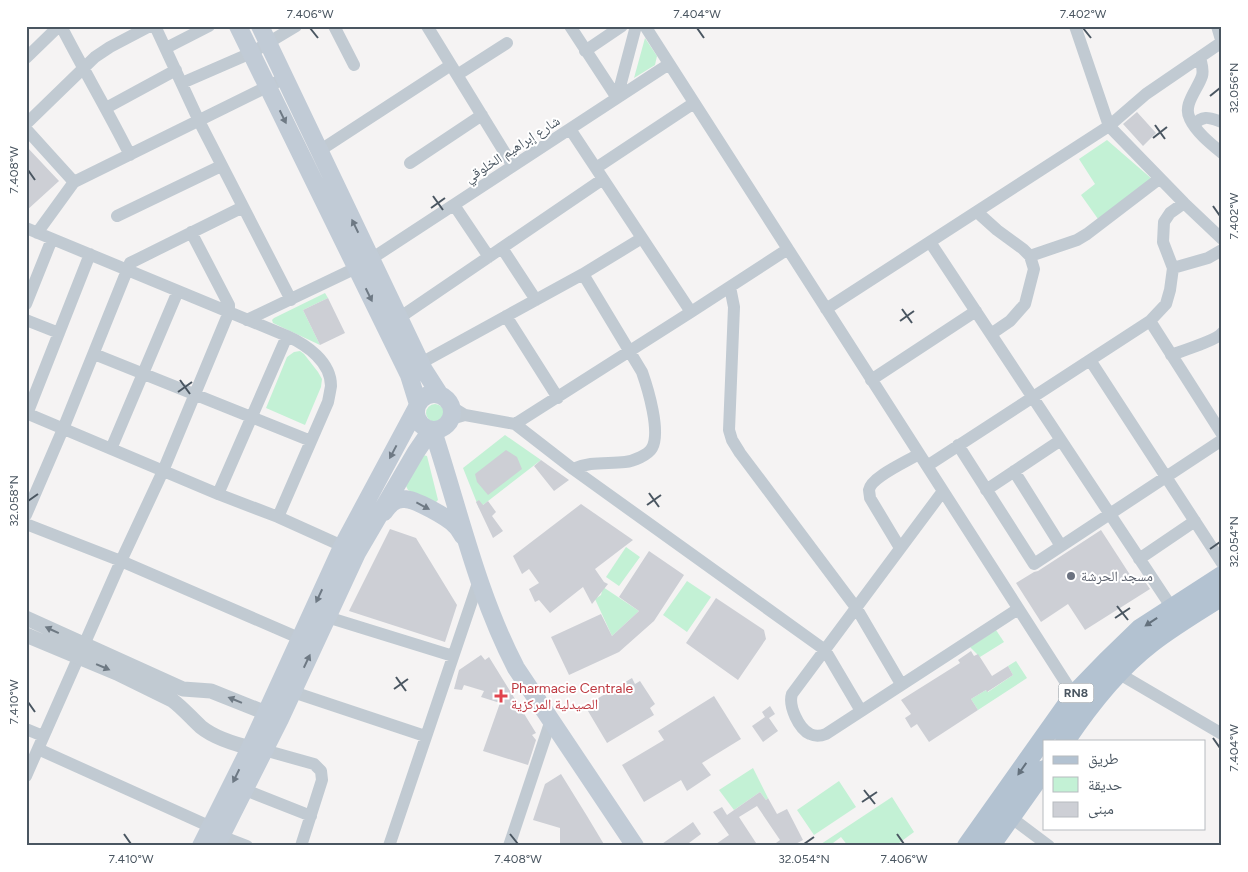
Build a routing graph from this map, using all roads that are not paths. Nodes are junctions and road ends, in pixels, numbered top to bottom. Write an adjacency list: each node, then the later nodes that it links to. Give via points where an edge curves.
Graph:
1 (60, 26): 23 (street); 26 (street)
2 (150, 26): 26 (street, via 110,47)
3 (155, 26): 19 (street)
4 (209, 26): 19 (street)
5 (238, 26): 21 (main road)
6 (260, 26): 18 (main road)
7 (296, 26): 18 (street)
8 (334, 26): 25 (street)
9 (428, 26): 28 (street)
10 (570, 26): 20 (street)
11 (622, 26): 20 (street)
12 (636, 26): 32 (street)
13 (645, 26): 24 (street)
14 (1075, 26): 40 (street)
15 (1217, 26): 16 (street)
16 (1221, 42): 22 (street)
17 (507, 43): 28 (street)
18 (268, 44): 21 (street); 29 (main road)
19 (166, 48): 27 (street)
20 (585, 50): 32 (street)
21 (251, 53): 30 (street); 31 (main road)
22 (1200, 57): 39 (street, via 1202,75 1188,107); 40 (street, via 1146,94)
23 (26, 58)
24 (669, 64): 32 (street, شارع إبراهيم الخلوقي); 33 (street)
25 (354, 65)
26 (83, 69): 34 (street); 38 (street)
27 (176, 70): 30 (street); 34 (street)
28 (454, 70): 35 (street); 43 (street)
29 (284, 78): 31 (street); 43 (main road)
30 (182, 83): 36 (street)
31 (268, 86): 36 (street); 70 (main road, one-way to 70)
32 (618, 98): 42 (street, شارع إبراهيم الخلوقي)
33 (694, 103): 49 (street); 65 (street)
34 (106, 108): 45 (street)
35 (482, 115): 46 (street); 48 (street)
36 (199, 121): 45 (street); 47 (street)
37 (1222, 122): 39 (street, via 1199,118)
38 (26, 124)
39 (1194, 125): 44 (street)
40 (1109, 126): 51 (street); 56 (street)
41 (26, 129): 52 (street)
42 (570, 129): 48 (street, شارع إبراهيم الخلوقي); 49 (street)
43 (319, 151): 70 (main road, one-way to 43)
44 (1222, 153)
45 (130, 154): 52 (street)
46 (410, 163)
47 (221, 166): 55 (street); 57 (street)
48 (513, 166): 54 (street, شارع إبراهيم الخلوقي)
49 (596, 168): 50 (street)
50 (603, 179): 60 (street); 64 (street)
51 (1159, 179): 53 (street); 68 (street, via 1077,240)
52 (74, 182): 58 (street)
53 (1184, 203): 62 (street); 71 (street, via 1170,212 1164,222 1164,242)
54 (454, 205): 69 (street); 70 (street, شارع إبراهيم الخلوقي)
55 (243, 207): 59 (street); 76 (street)
56 (977, 212): 63 (street); 68 (street)
57 (117, 216)
58 (32, 231): 61 (street)
59 (191, 232): 72 (street, via 130,263); 81 (street, via 229,305)
60 (642, 238): 73 (street); 82 (street)
61 (52, 239): 67 (street); 78 (street)
62 (1222, 239)
63 (930, 242): 79 (street); 80 (street)
64 (502, 248): 69 (street); 77 (street)
65 (788, 249): 74 (street); 79 (street)
66 (1222, 250): 71 (street, via 1208,258)
67 (90, 254): 72 (street); 88 (street)
68 (1030, 256): 90 (street, via 1034,269 1025,304 1010,322)
69 (488, 257): 84 (street)
70 (364, 264): 76 (street, شارع إبراهيم الخلوقي); 84 (main road); 103 (main road, one-way to 103, via 409,375)
71 (1173, 268): 87 (street, via 1166,304)
72 (128, 270): 75 (street); 93 (street)
73 (583, 274): 77 (street); 92 (street)
74 (730, 287): 82 (street); 141 (street, via 734,307 729,420 732,440)
75 (178, 291): 81 (street); 97 (street)
76 (290, 300): 86 (street, شارع إبراهيم الخلوقي)
77 (536, 300): 83 (street)
78 (26, 304)
79 (826, 309): 98 (street)
80 (976, 311): 90 (street); 98 (street)
81 (229, 312): 86 (street); 99 (street)
82 (691, 312): 92 (street)
83 (506, 316): 96 (street); 102 (street)
84 (400, 318): 96 (main road)
85 (26, 320): 88 (street)
86 (247, 320): 91 (street)
87 (1150, 321): 94 (street); 95 (street)
88 (59, 333): 104 (street)
89 (1222, 333): 94 (street, via 1214,340)
90 (991, 334): 101 (street)
91 (287, 336): 105 (street); 112 (street, via 310,348 330,378 328,402)
92 (630, 351): 102 (street); 117 (street, via 647,385 655,427 651,449 628,462 584,464)
93 (94, 354): 97 (street); 108 (street)
94 (1171, 355): 109 (street)
95 (1090, 360): 101 (street); 120 (street)
96 (421, 364): 100 (main road)
97 (144, 374): 99 (street); 114 (street)
98 (871, 380): 115 (street)
99 (195, 394): 105 (street); 118 (street)
100 (440, 394): 103 (main road, via 425,396); 106 (main road, via 450,402)
101 (1032, 397): 110 (street); 113 (street)
102 (558, 398): 107 (street)
103 (417, 406): 106 (main road, via 421,425); 133 (main road, one-way to 133)
104 (27, 413): 108 (street)
105 (252, 417): 112 (street); 123 (street)
106 (447, 421): 107 (street); 129 (main road, via 416,452); 130 (main road, via 448,474)
107 (515, 424): 117 (street)
108 (63, 429): 114 (street); 125 (street)
109 (1222, 434)
110 (1061, 440): 119 (street); 124 (street)
111 (1222, 440): 120 (street)
112 (310, 441): 126 (street)
113 (958, 445): 116 (street); 121 (street)
114 (111, 449): 118 (street)
115 (919, 454): 116 (street); 132 (street, via 879,478 869,491)
116 (927, 466): 122 (street)
117 (573, 469): 147 (street)
118 (163, 471): 123 (street); 135 (street)
119 (1014, 471): 121 (street); 131 (street)
120 (1166, 477): 124 (street); 127 (street)
121 (986, 490): 131 (street, via 1034,564)
122 (943, 491): 132 (street); 142 (street)
123 (218, 494): 126 (street)
124 (1110, 514): 131 (street); 134 (street)
125 (26, 515)
126 (278, 517): 133 (street)
127 (1195, 521): 134 (street); 136 (street)
128 (26, 524): 135 (street)
129 (372, 528): 130 (main road, one-way to 130, via 389,504 409,499 455,525); 133 (main road)
130 (468, 545): 138 (main road)
131 (1061, 546)
132 (900, 548): 141 (street)
133 (350, 550): 143 (main road); 146 (main road, one-way to 146)
134 (1139, 558): 140 (street)
135 (121, 561): 146 (street); 148 (street)
136 (1222, 563)
137 (1222, 576): 140 (main road, RN8)
138 (478, 580): 149 (street); 158 (main road, via 505,648)
139 (1222, 596): 150 (main road, RN8, via 1150,644)
140 (1172, 608): 154 (main road, RN8, one-way to 154, via 1140,629 1106,662)
141 (856, 609): 147 (street); 151 (street)
142 (1018, 609): 151 (street); 154 (street)
143 (327, 617): 149 (street); 153 (main road, one-way to 143)
144 (26, 618): 148 (street, one-way to 144)
145 (26, 635): 148 (street)
146 (300, 638): 157 (main road)
147 (825, 650): 156 (street); 156 (street, via 791,699 792,709 803,729 814,736 826,734)
148 (82, 651): 152 (street, via 183,689); 155 (street, one-way to 155, via 172,700); 161 (street)
149 (453, 656): 162 (street)
150 (1118, 673): 154 (main road, RN8); 160 (street)
151 (901, 684): 156 (street)
152 (194, 690): 155 (street); 157 (street, one-way to 152, via 211,691)
153 (292, 692): 157 (main road); 162 (street)
154 (1079, 703): 163 (main road, RN8, one-way to 163); 164 (main road, RN8)
155 (184, 710): 166 (street, via 204,728 229,741)
156 (861, 711)
157 (273, 716): 166 (main road)
158 (551, 720): 178 (street); 179 (main road)
159 (26, 729): 161 (street)
160 (1222, 734)
161 (43, 736): 165 (street)
162 (425, 736): 177 (street)
163 (1053, 740)
164 (1065, 740)
165 (38, 749): 169 (street); 173 (street)
166 (257, 749): 170 (main road); 172 (street, via 314,764 321,771 322,780); 173 (main road, one-way to 173)
167 (1043, 755): 171 (main road, RN8, one-way to 171)
168 (1043, 771): 171 (main road, RN8)
169 (26, 776)
170 (245, 790): 172 (street); 173 (main road)
171 (1003, 812): 180 (main road, RN8); 181 (main road, RN8); 182 (street)
172 (311, 816): 176 (street)
173 (216, 836): 174 (main road); 175 (street)
174 (201, 846)
175 (247, 846)
176 (301, 846)
177 (389, 846)
178 (509, 846)
179 (635, 846)
180 (968, 846)
181 (990, 846)
182 (1049, 846)

